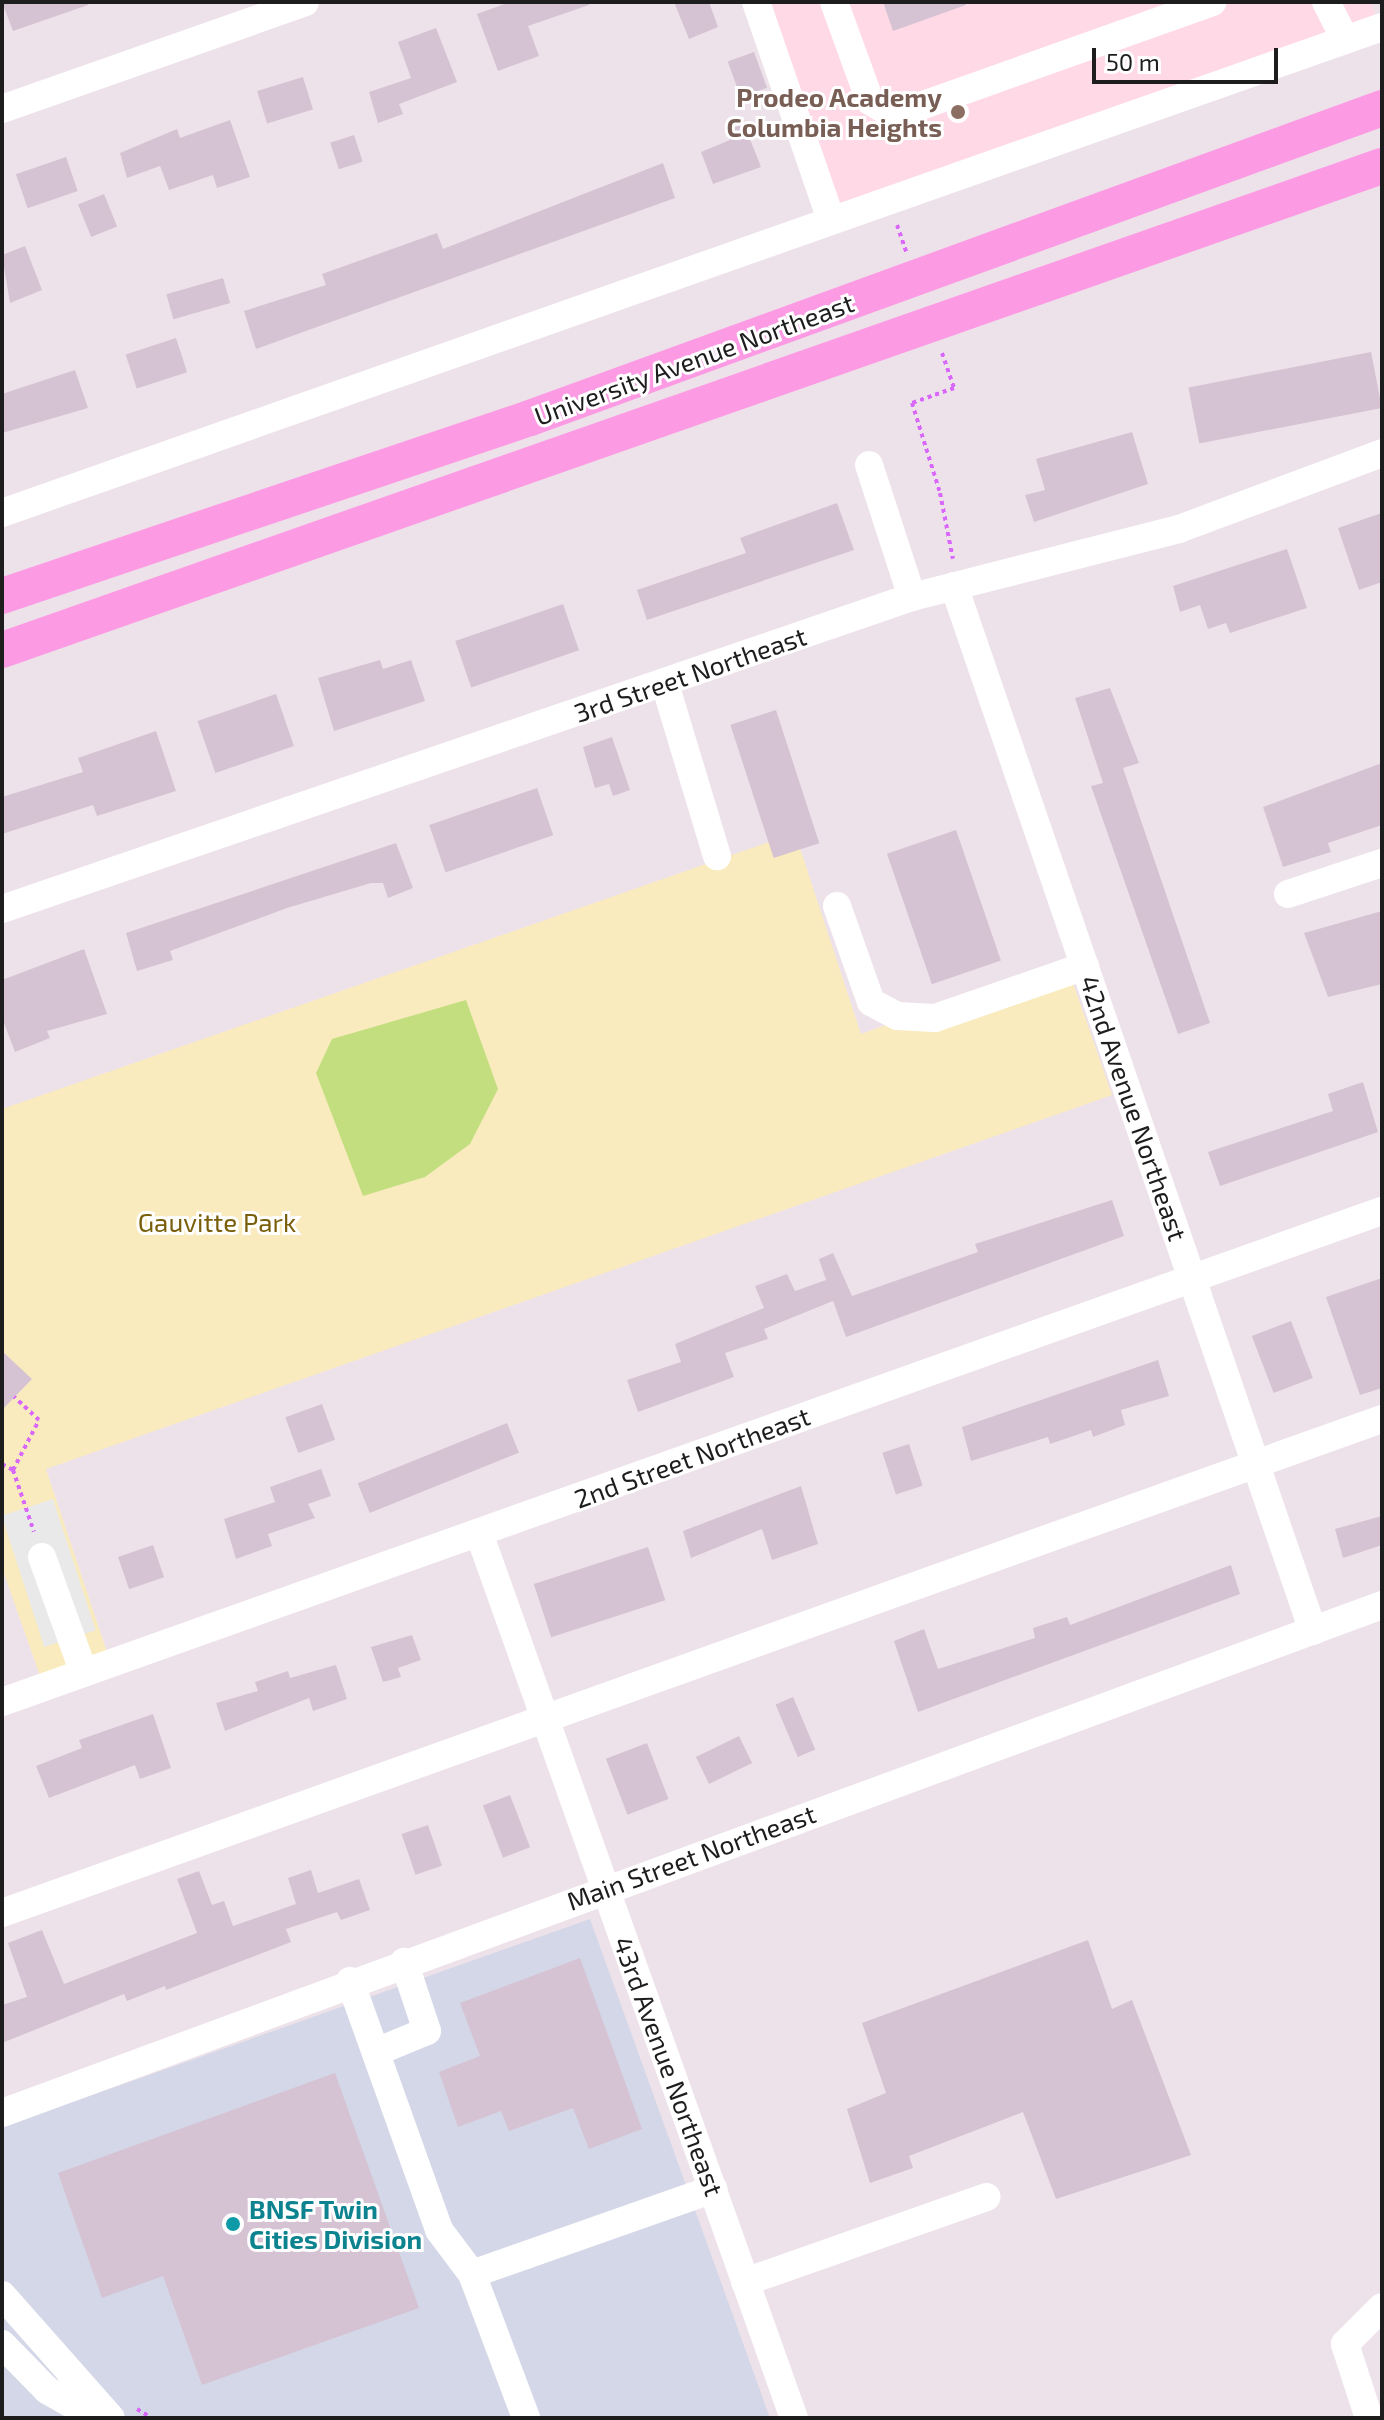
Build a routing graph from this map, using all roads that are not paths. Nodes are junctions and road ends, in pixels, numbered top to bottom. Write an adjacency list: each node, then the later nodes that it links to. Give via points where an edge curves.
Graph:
1 (305, 2): 9 (street)
2 (756, 2): 11 (street)
3 (834, 2): 4 (street, via 870,101 885,110 912,109)
4 (1213, 2)
5 (1326, 2): 7 (street)
6 (1382, 27): 7 (street)
7 (1345, 39): 11 (street)
8 (1382, 108): 16 (main road, University Avenue Northeast, via 530,418)
9 (2, 109)
10 (1382, 166): 18 (main road, University Avenue Northeast)
11 (831, 220): 14 (street)
12 (1382, 453): 15 (street, 3rd Street Northeast, via 1179,529)
13 (869, 465): 17 (street)
14 (2, 513)
15 (954, 586): 17 (street, 3rd Street Northeast); 25 (street, 42nd Avenue Northeast)
16 (2, 596)
17 (912, 597): 19 (street, 3rd Street Northeast)
18 (2, 650)
19 (665, 684): 20 (street); 24 (street, 3rd Street Northeast)
20 (717, 856)
21 (1382, 863): 22 (street)
22 (1288, 894)
23 (837, 906): 25 (street, via 871,1002 897,1016 935,1018)
24 (2, 909)
25 (1085, 966): 27 (street, 42nd Avenue Northeast)
26 (1382, 1211): 27 (street, 2nd Street Northeast)
27 (1192, 1280): 29 (street, 42nd Avenue Northeast); 30 (street, 2nd Street Northeast)
28 (1382, 1419): 29 (street)
29 (1256, 1464): 33 (street, 42nd Avenue Northeast); 36 (street)
30 (479, 1533): 34 (street, 2nd Street Northeast); 36 (street, 43rd Avenue Northeast)
31 (42, 1557): 34 (street)
32 (1382, 1605): 33 (street, Main Street Northeast)
33 (1313, 1631): 37 (street, Main Street Northeast)
34 (84, 1673): 35 (street, 2nd Street Northeast)
35 (2, 1702)
36 (545, 1718): 37 (street, 43rd Avenue Northeast); 38 (street)
37 (606, 1889): 39 (street, Main Street Northeast); 43 (street, 43rd Avenue Northeast)
38 (2, 1913)
39 (404, 1962): 40 (street, Main Street Northeast); 41 (street, via 427,2031)
40 (350, 1981): 41 (street); 42 (street, Main Street Northeast)
41 (376, 2052): 45 (street, via 439,2230)
42 (2, 2113)
43 (713, 2189): 45 (street); 46 (street, 43rd Avenue Northeast)
44 (987, 2197): 46 (street)
45 (472, 2274): 52 (street)
46 (745, 2282): 53 (street, 43rd Avenue Northeast)
47 (2, 2295): 51 (street)
48 (1382, 2307): 54 (street, via 1345,2344)
49 (2, 2344): 50 (street, via 47,2390)
50 (96, 2418)
51 (111, 2418)
52 (526, 2418)
53 (794, 2418)
54 (1369, 2418)

